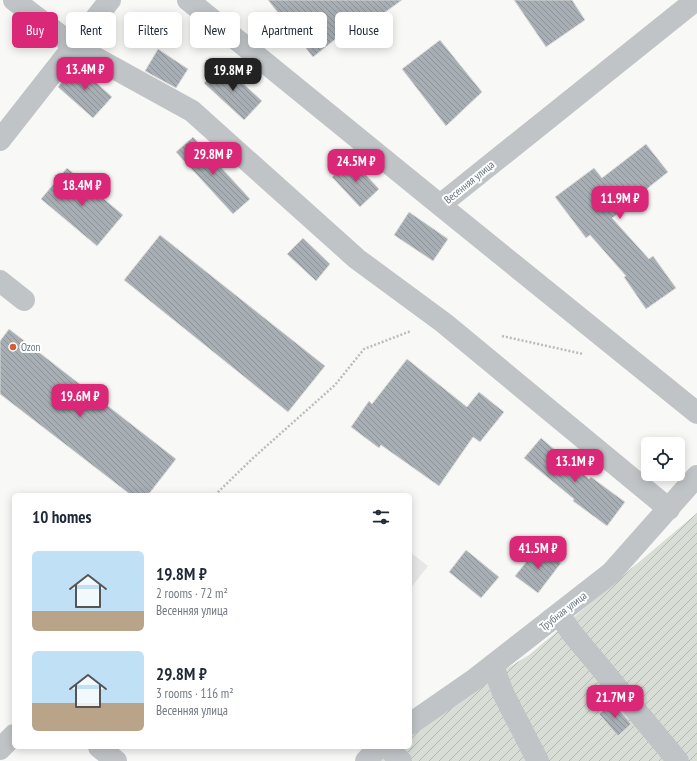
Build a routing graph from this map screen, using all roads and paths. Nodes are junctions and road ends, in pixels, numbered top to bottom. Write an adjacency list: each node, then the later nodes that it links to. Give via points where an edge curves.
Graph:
1 (14, 0): 6 (street)
2 (110, 0): 5 (street)
3 (188, 0): 10 (street, Весенняя улица)
4 (696, 0): 10 (street, Весенняя улица)
5 (101, 12)
6 (66, 40)
7 (72, 48): 9 (street)
8 (78, 48): 13 (street, via 192,110 357,259)
9 (0, 140)
10 (440, 206): 16 (street)
11 (0, 281): 12 (street)
12 (24, 300)
13 (444, 323): 18 (path, via 413,330 364,349 335,385); 19 (street)
14 (498, 335): 15 (path)
15 (589, 355)
16 (697, 413)
17 (697, 476): 19 (street, Трубная улица)
18 (217, 493)
19 (669, 509): 20 (street, Трубная улица, via 611,573)
20 (559, 614): 21 (street, Трубная улица); 32 (street)
21 (493, 666): 22 (street, Трубная улица); 31 (street, via 503,693)
22 (412, 723)
23 (12, 737): 24 (street)
24 (0, 749)
25 (101, 749): 28 (street)
26 (377, 749): 29 (street)
27 (390, 749): 30 (street)
28 (116, 761)
29 (366, 761)
30 (401, 761)
31 (538, 761)
32 (678, 761)

